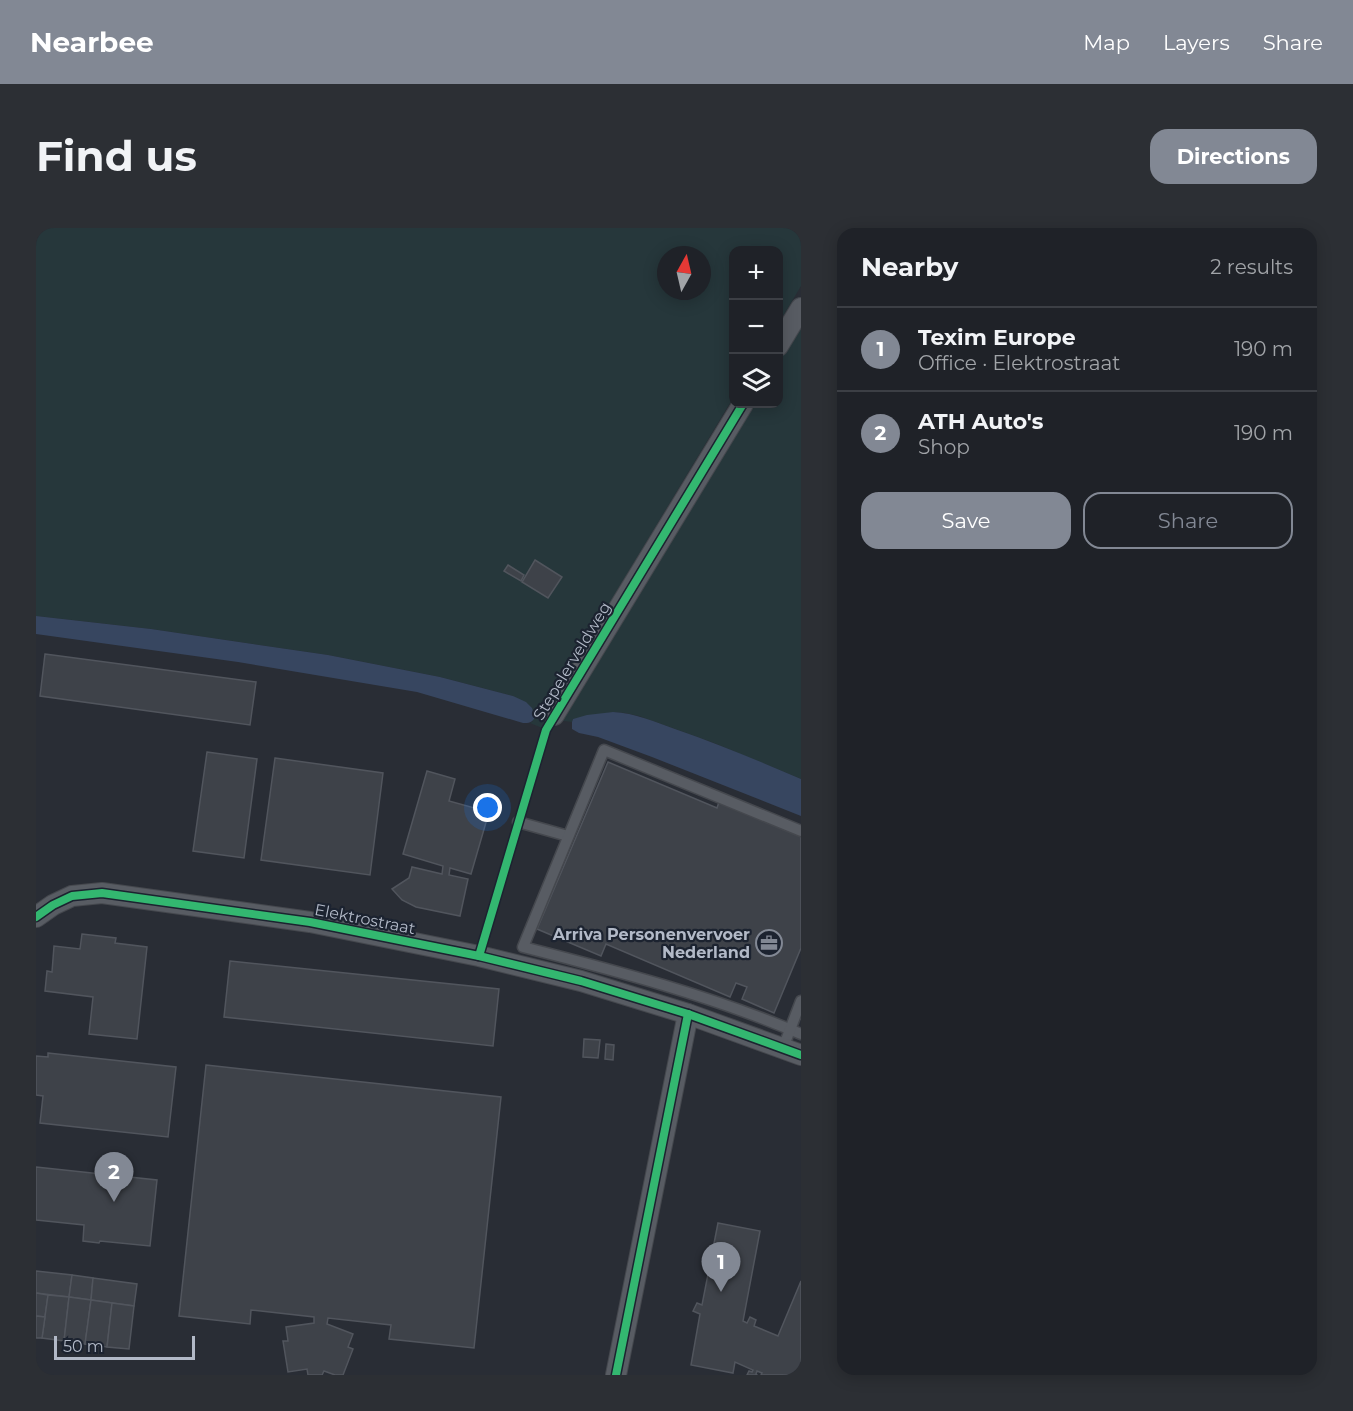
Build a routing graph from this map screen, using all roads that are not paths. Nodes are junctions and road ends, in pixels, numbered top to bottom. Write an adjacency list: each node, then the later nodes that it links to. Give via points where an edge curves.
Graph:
1 (801, 308): 2 (street)
2 (783, 338)
3 (741, 408): 4 (street, Stepelerveldweg)
4 (554, 715)
5 (519, 822): 7 (lane)
6 (801, 831): 7 (lane, via 603,750)
7 (568, 836): 9 (lane, via 523,947)
8 (36, 917): 9 (street, Elektrostraat, via 72,896 113,895 310,922 581,981)
9 (624, 985): 10 (lane); 12 (street, Elektrostraat)
10 (702, 997): 12 (lane); 14 (lane)
11 (801, 1001): 14 (lane)
12 (688, 1014): 14 (street, Elektrostraat); 15 (street)
13 (801, 1034): 14 (lane)
14 (791, 1044)
15 (616, 1375)

